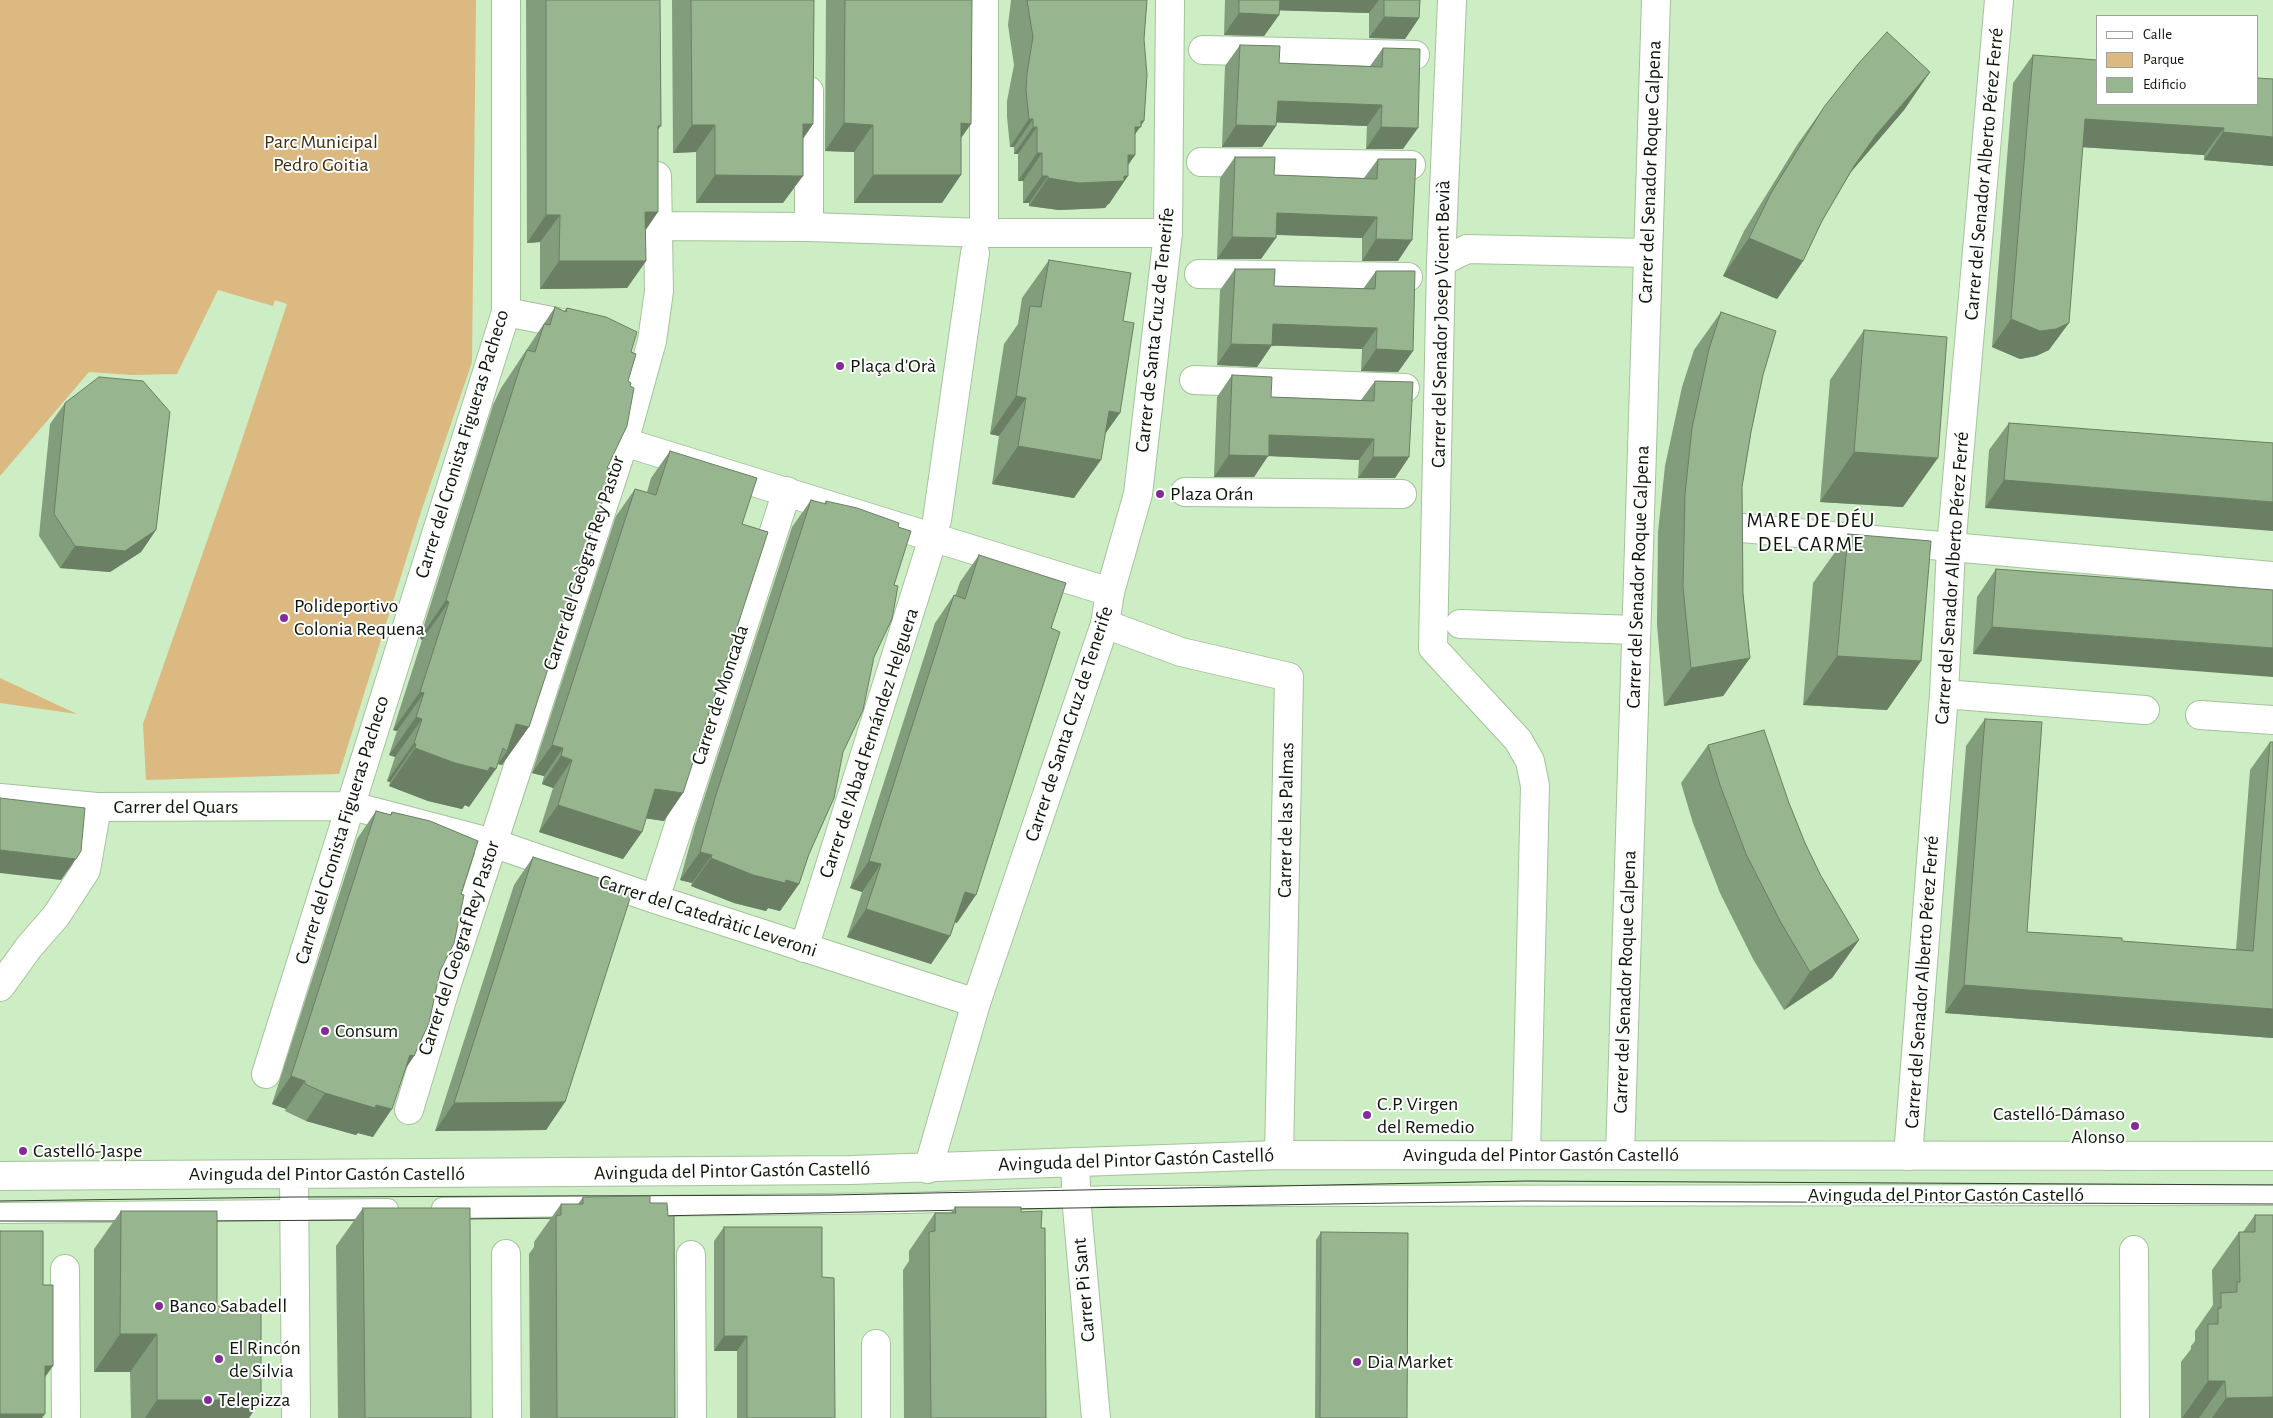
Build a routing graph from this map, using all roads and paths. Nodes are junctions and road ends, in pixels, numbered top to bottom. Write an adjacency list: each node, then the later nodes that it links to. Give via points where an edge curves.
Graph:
1 (506, 0): 21 (street, Carrer del Cronista Figueras Pacheco)
2 (984, 0): 16 (street)
3 (1170, 0): 15 (street, Carrer de Santa Cruz de Tenerife)
4 (1452, 0): 18 (street, Carrer del Senador Josep Vicent Bevià)
5 (1656, 0): 17 (street, Carrer del Senador Roque Calpena)
6 (1999, 0): 31 (street, Carrer del Senador Alberto Pérez Ferré)
7 (1202, 50): 8 (street)
8 (1417, 55)
9 (810, 69): 14 (street)
10 (657, 147): 13 (street, Carrer del Geògraf Rey Pastor)
11 (1202, 162): 12 (street)
12 (1413, 165)
13 (657, 226): 14 (street); 22 (street, Carrer del Geògraf Rey Pastor, via 659,291)
14 (809, 227): 16 (street)
15 (1168, 233): 16 (street); 33 (street, Carrer de Santa Cruz de Tenerife, via 1138,494)
16 (980, 243): 30 (street)
17 (1648, 253): 18 (street, via 1467,248); 36 (street, Carrer del Senador Roque Calpena)
18 (1441, 262): 52 (street, Carrer del Senador Josep Vicent Bevià, via 1434,648 1518,740 1530,761 1535,786)
19 (1199, 274): 20 (street)
20 (1409, 277)
21 (506, 312): 22 (street); 42 (street, Carrer del Cronista Figueras Pacheco)
22 (652, 341): 25 (street, Carrer del Geògraf Rey Pastor)
23 (1194, 380): 24 (street)
24 (1405, 388)
25 (624, 442): 26 (street); 44 (street, Carrer del Geògraf Rey Pastor)
26 (787, 491): 30 (street); 45 (street, Carrer de Moncada)
27 (1185, 492): 28 (street)
28 (1402, 494)
29 (1731, 527): 31 (street)
30 (936, 529): 33 (street); 46 (street, Carrer de l'Abad Fernández Helguera)
31 (1951, 548): 32 (street); 37 (street, Carrer del Senador Alberto Pérez Ferré)
32 (2273, 576)
33 (1110, 592): 34 (street, Carrer de Santa Cruz de Tenerife)
34 (1104, 624): 48 (street, Carrer de Santa Cruz de Tenerife); 51 (street, Carrer de las Palmas, via 1181,652 1289,677)
35 (1460, 624): 36 (street)
36 (1636, 630): 53 (street, Carrer del Senador Roque Calpena)
37 (1944, 694): 38 (street); 54 (street, Carrer del Senador Alberto Pérez Ferré)
38 (2145, 710)
39 (2200, 715): 40 (street)
40 (2273, 720)
41 (0, 798): 43 (street, Carrer del Quars)
42 (352, 806): 43 (street, Carrer del Quars); 44 (street, Carrer del Catedràtic Leveroni); 49 (street, Carrer del Cronista Figueras Pacheco)
43 (97, 807): 47 (street, via 86,870 56,916)
44 (493, 843): 45 (street, Carrer del Catedràtic Leveroni); 50 (street, Carrer del Geògraf Rey Pastor)
45 (655, 899): 46 (street, Carrer del Catedràtic Leveroni)
46 (804, 948): 48 (street, Carrer del Catedràtic Leveroni)
47 (0, 987)
48 (976, 1003): 57 (street, Carrer de Santa Cruz de Tenerife)
49 (266, 1074)
50 (409, 1110)
51 (1279, 1155): 52 (street, Avinguda del Pintor Gastón Castelló); 56 (street, Avinguda del Pintor Gastón Castelló)
52 (1526, 1155): 53 (street, Avinguda del Pintor Gastón Castelló)
53 (1620, 1155): 54 (street, Avinguda del Pintor Gastón Castelló)
54 (1908, 1156): 55 (street, Avinguda del Pintor Gastón Castelló)
55 (2273, 1156)
56 (1075, 1162): 57 (street, Avinguda del Pintor Gastón Castelló); 61 (street, Carrer Pi Sant)
57 (928, 1169): 58 (street, Avinguda del Pintor Gastón Castelló)
58 (294, 1175): 59 (street, Avinguda del Pintor Gastón Castelló); 66 (street)
59 (0, 1176)
60 (2273, 1195): 61 (lane, Avinguda del Pintor Gastón Castelló, via 1111,1196)
61 (1076, 1199): 63 (lane, Avinguda del Pintor Gastón Castelló); 78 (street, Carrer Pi Sant)
62 (602, 1206): 64 (lane, Avinguda del Pintor Gastón Castelló)
63 (622, 1206)
64 (423, 1208)
65 (404, 1209): 66 (lane, Avinguda del Pintor Gastón Castelló)
66 (294, 1210): 67 (lane, Avinguda del Pintor Gastón Castelló); 74 (street)
67 (0, 1213)
68 (2134, 1250): 79 (street)
69 (506, 1254): 75 (street)
70 (691, 1254): 76 (street)
71 (65, 1269): 73 (street)
72 (876, 1344): 77 (street)
73 (66, 1418)
74 (296, 1418)
75 (507, 1418)
76 (692, 1418)
77 (876, 1418)
78 (1096, 1418)
79 (2135, 1418)

